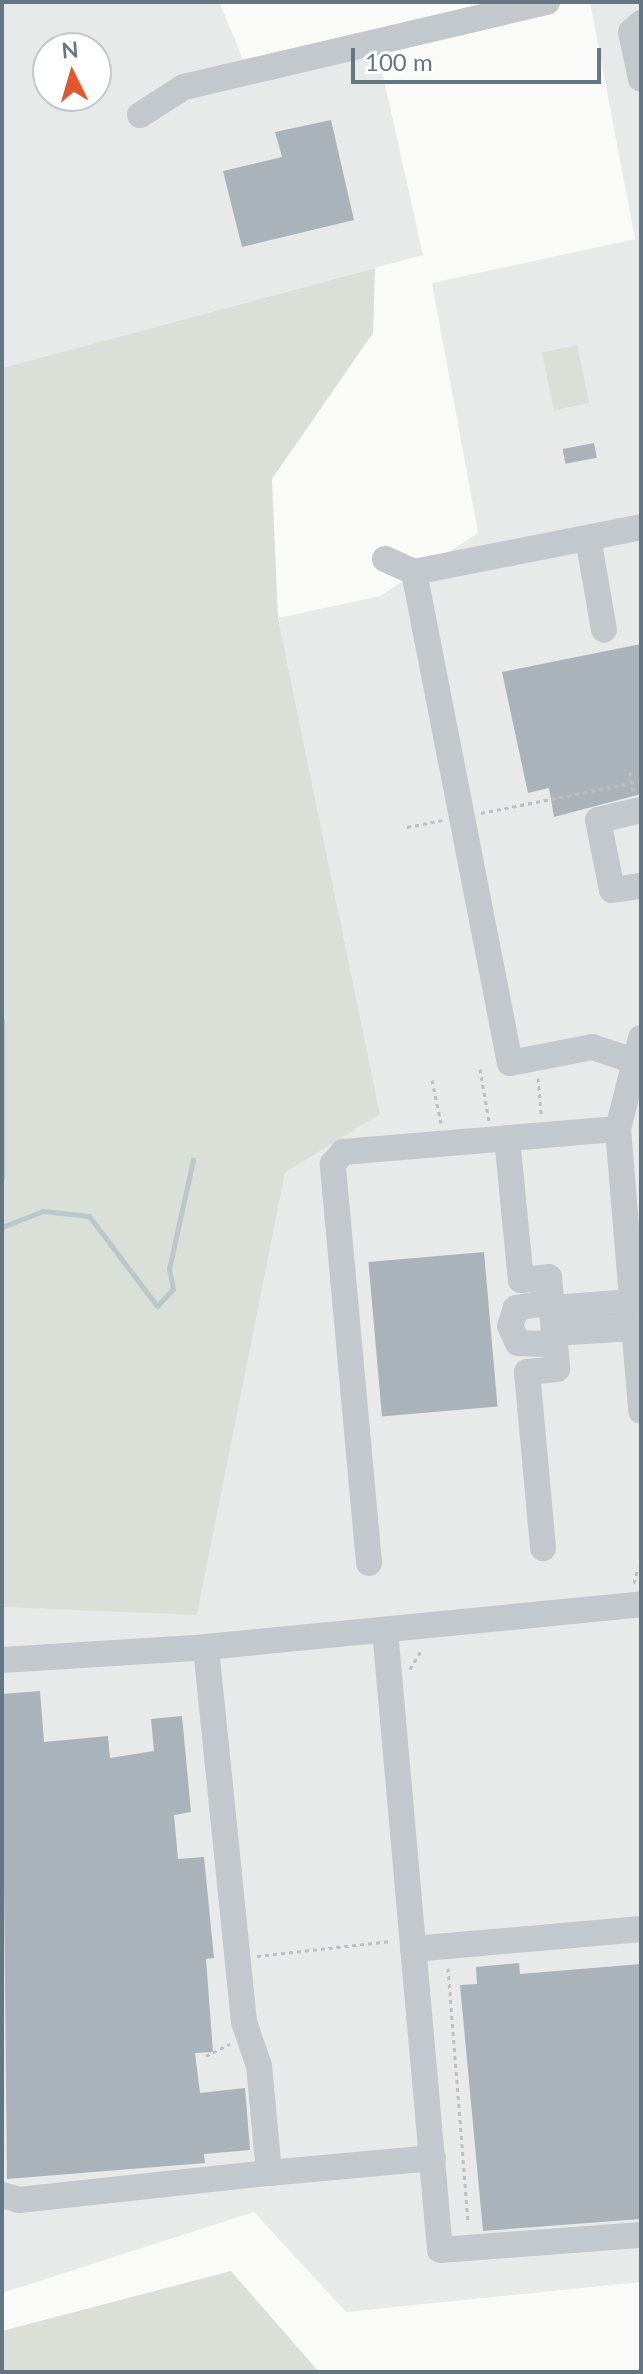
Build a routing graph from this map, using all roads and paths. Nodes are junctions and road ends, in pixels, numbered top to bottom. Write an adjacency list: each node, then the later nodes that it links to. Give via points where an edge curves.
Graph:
1 (547, 2): 4 (street, via 184,87)
2 (641, 23): 3 (street, via 631,32)
3 (641, 79)
4 (140, 115)
5 (641, 527): 6 (street)
6 (588, 538): 8 (street); 9 (street)
7 (385, 559): 8 (street)
8 (414, 572): 12 (street)
9 (604, 630)
10 (641, 781): 12 (path)
11 (641, 810): 14 (street, via 598,820 612,890)
12 (460, 817): 13 (path); 16 (street, via 510,1063)
13 (407, 827)
14 (641, 886)
15 (636, 1049): 16 (street, via 592,1047); 19 (street)
16 (534, 1059): 20 (path)
17 (480, 1069): 21 (path)
18 (432, 1080): 22 (path)
19 (618, 1129): 20 (street); 23 (street)
20 (542, 1135): 21 (street)
21 (499, 1139): 22 (street); 24 (street, via 521,1280 549,1277)
22 (444, 1144): 27 (street, via 343,1152 333,1164)
23 (633, 1315): 24 (street); 25 (street)
24 (553, 1322): 26 (street, via 557,1369 527,1372)
25 (641, 1411)
26 (543, 1548)
27 (369, 1563)
28 (638, 1567): 29 (path)
29 (632, 1598): 30 (street)
30 (385, 1630): 32 (street); 36 (street)
31 (429, 1645): 34 (path, via 413,1658)
32 (206, 1647): 33 (street); 37 (street)
33 (2, 1660)
34 (409, 1679)
35 (641, 1929): 36 (street)
36 (426, 1949): 37 (path, via 389,1944); 38 (path); 39 (street); 42 (path)
37 (238, 1958): 40 (street)
38 (462, 1963)
39 (433, 2158): 40 (street); 43 (street, via 440,2250)
40 (269, 2173): 41 (street, via 29,2199)
41 (2, 2195)
42 (468, 2223)
43 (641, 2235)

